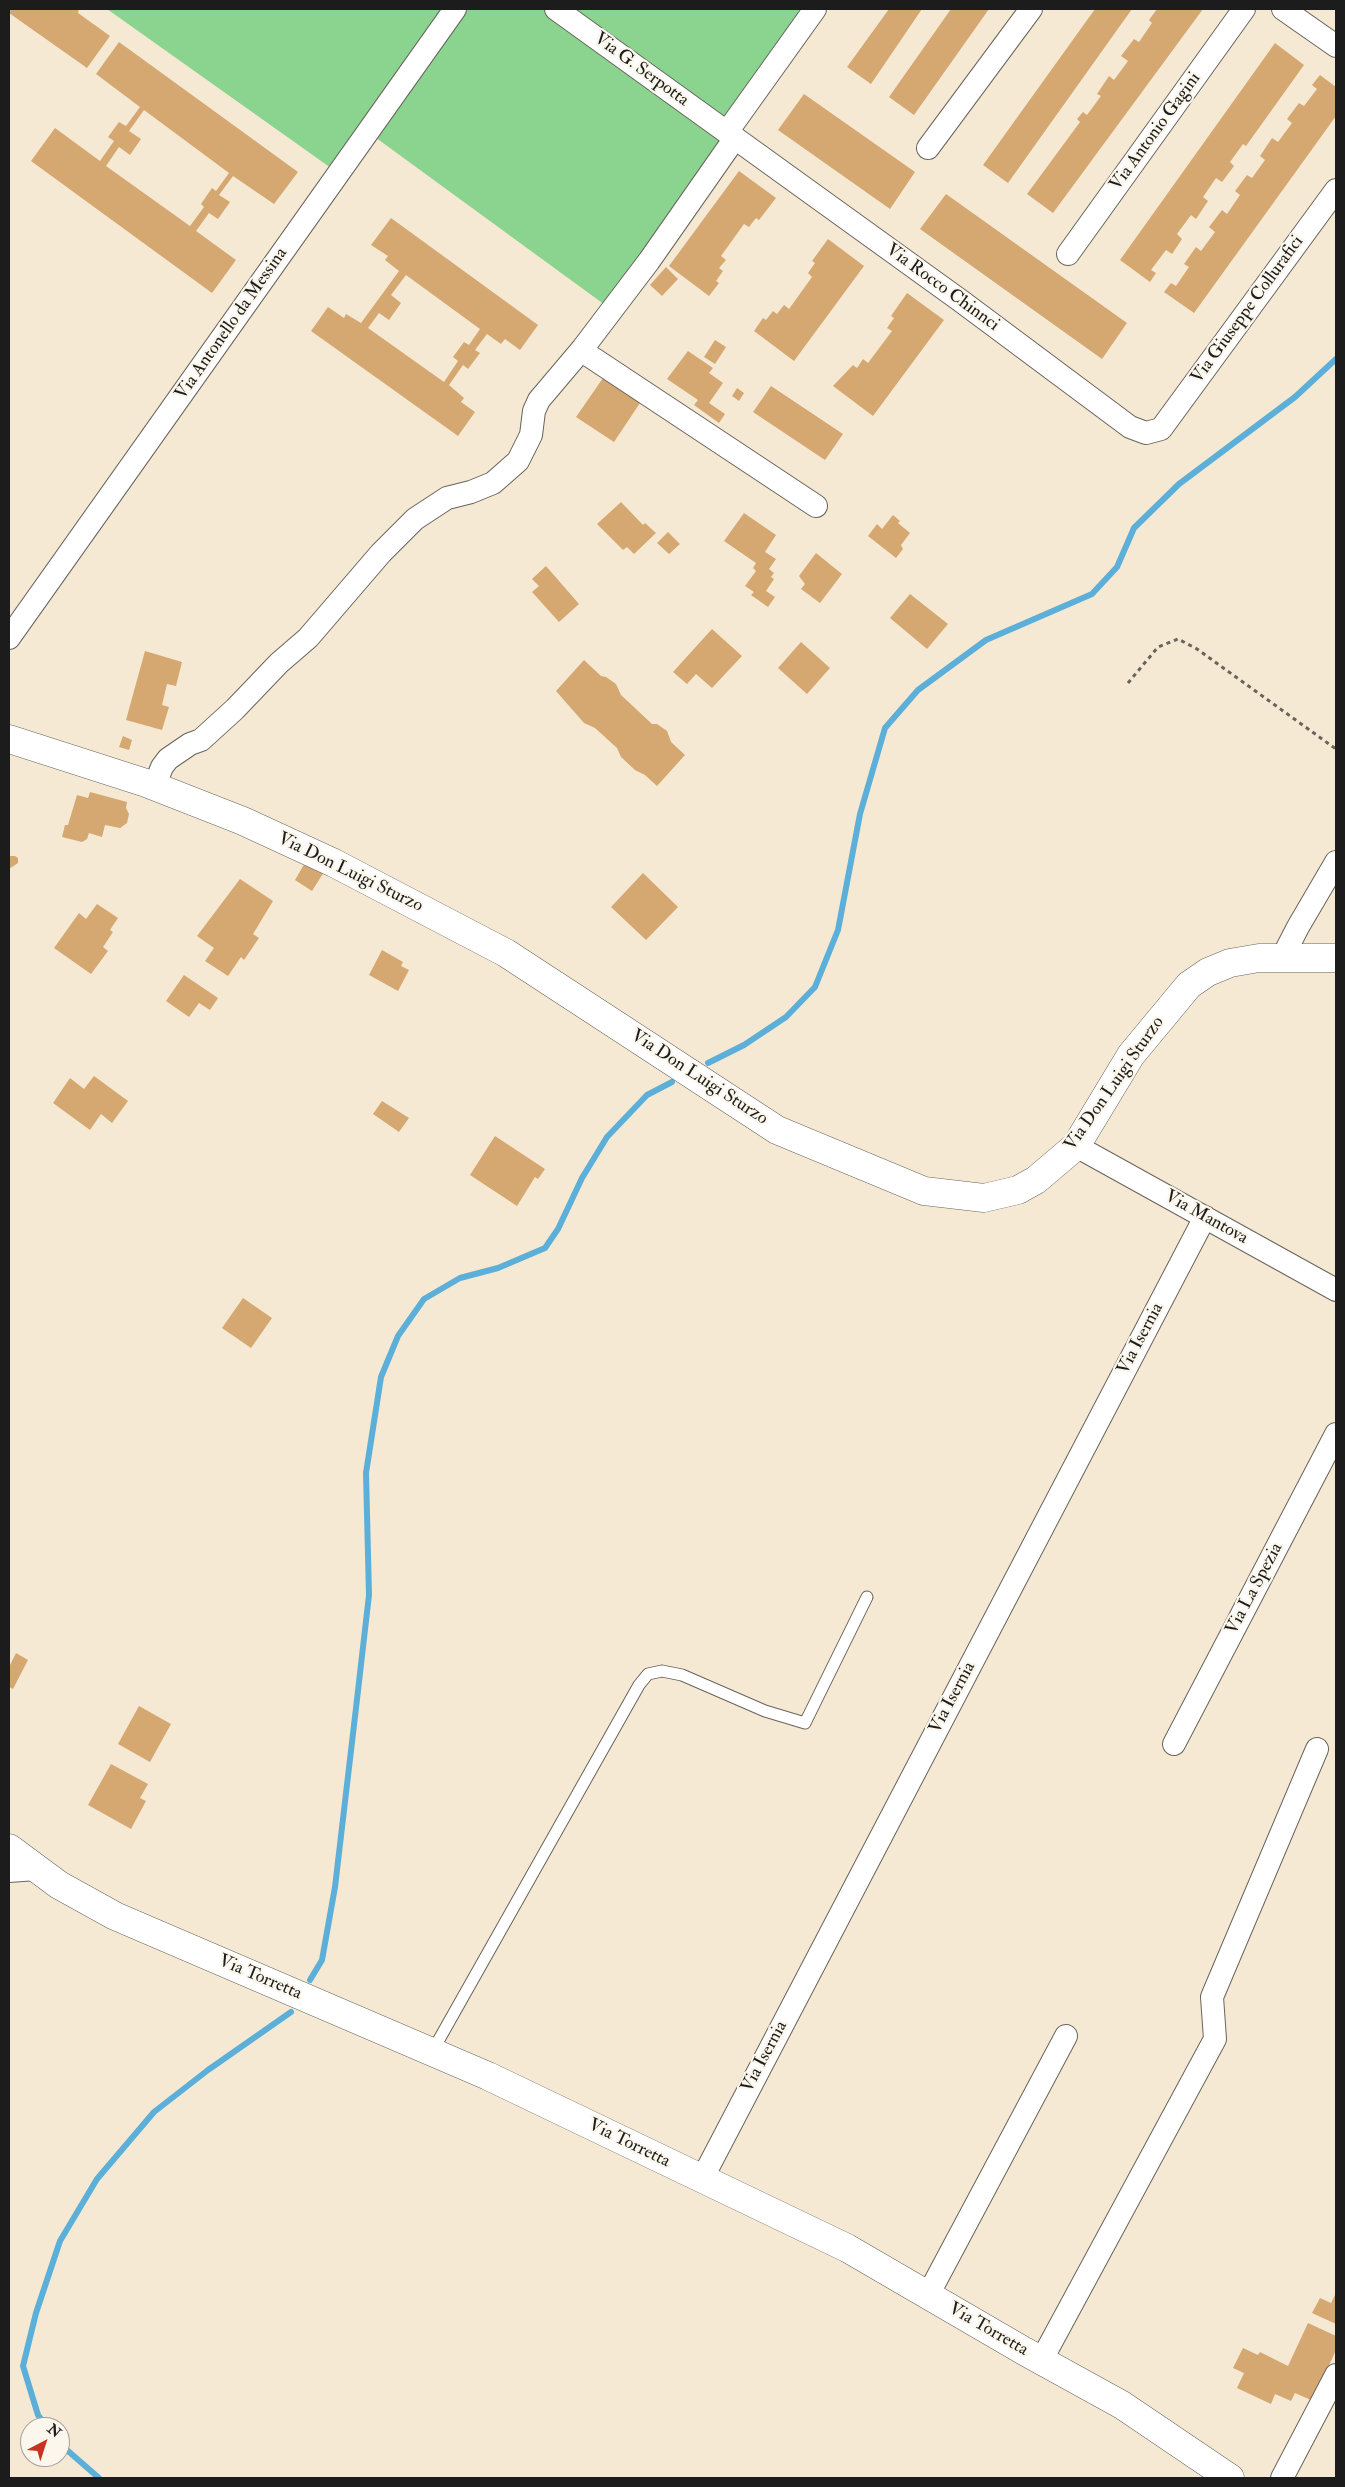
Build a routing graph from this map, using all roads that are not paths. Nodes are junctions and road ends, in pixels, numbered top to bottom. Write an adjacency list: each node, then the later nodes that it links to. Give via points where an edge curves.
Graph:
1 (455, 9): 15 (street, Via Antonello da Messina)
2 (556, 9): 8 (street, Via G. Serpotta)
3 (815, 9): 8 (street)
4 (1031, 9): 9 (street)
5 (1244, 9): 11 (street, Via Antonio Gagini)
6 (1283, 9): 7 (street)
7 (1336, 46)
8 (731, 135): 12 (street, via 650,261); 13 (street, Via Rocco Chinnci, via 1130,427 1146,433)
9 (928, 148)
10 (1336, 190): 13 (street, Via Giuseppe Collurafici)
11 (1068, 254)
12 (582, 351): 14 (street); 17 (street, via 539,400 531,435 518,461 492,483 446,498 415,519 381,553 308,638 235,709 201,740 168,759)
13 (1160, 429)
14 (816, 506)
15 (9, 638)
16 (9, 739): 17 (street, Via Don Luigi Sturzo)
17 (154, 787): 21 (street, Via Don Luigi Sturzo, via 243,821 423,909 506,953 777,1130 924,1191 984,1198 1018,1190 1036,1180)
18 (1336, 862): 19 (street)
19 (1282, 958): 20 (street, Via Don Luigi Sturzo); 21 (street, Via Don Luigi Sturzo, via 1230,963 1189,985 1130,1055)
20 (1336, 958)
21 (1076, 1146): 22 (street, Via Mantova)
22 (1205, 1217): 23 (street, Via Mantova); 33 (street, Via Isernia)
23 (1336, 1290)
24 (1336, 1434): 26 (street, Via La Spezia)
25 (866, 1597): 32 (lane, via 805,1723 765,1711 682,1675 662,1671 648,1674)
26 (1174, 1744)
27 (1317, 1749): 35 (street, via 1212,1997 1214,2039)
28 (9, 1848): 29 (street, Via Torretta)
29 (36, 1869): 30 (street); 32 (street, Via Torretta, via 115,1916)
30 (9, 1871)
31 (1066, 2036): 34 (street)
32 (432, 2052): 33 (street, Via Torretta)
33 (702, 2179): 34 (street, Via Torretta, via 847,2248)
34 (928, 2295): 35 (street, Via Torretta)
35 (1041, 2361): 37 (street, Via Torretta, via 1122,2405)
36 (1336, 2375): 38 (street)
37 (1230, 2478)
38 (1282, 2478)

